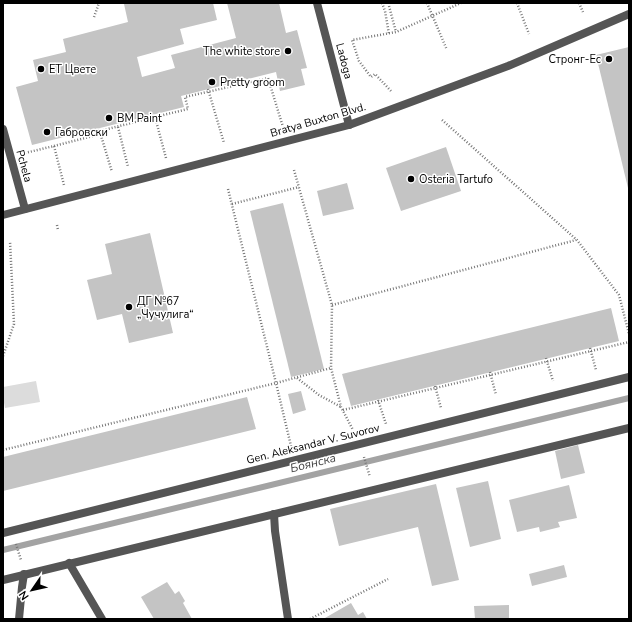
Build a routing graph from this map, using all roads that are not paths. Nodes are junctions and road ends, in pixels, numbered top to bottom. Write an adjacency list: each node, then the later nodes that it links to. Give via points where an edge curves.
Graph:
1 (317, 3): 3 (street, Ladoga)
2 (629, 14): 3 (street, Bratya Buxton Blvd., via 508,66)
3 (349, 125): 5 (street, Bratya Buxton Blvd.)
4 (3, 128): 5 (street, Pchela)
5 (24, 209): 6 (street, Bratya Buxton Blvd.)
6 (3, 214)
7 (629, 377): 10 (street, Gen. Aleksandar V. Suvorov, via 362,448 294,460)
8 (629, 428): 9 (street)
9 (274, 514): 11 (street); 16 (street)
10 (3, 533)
11 (70, 563): 12 (street); 15 (street)
12 (23, 570): 13 (street); 14 (street)
13 (3, 580)
14 (19, 619)
15 (102, 619)
16 (288, 619)

